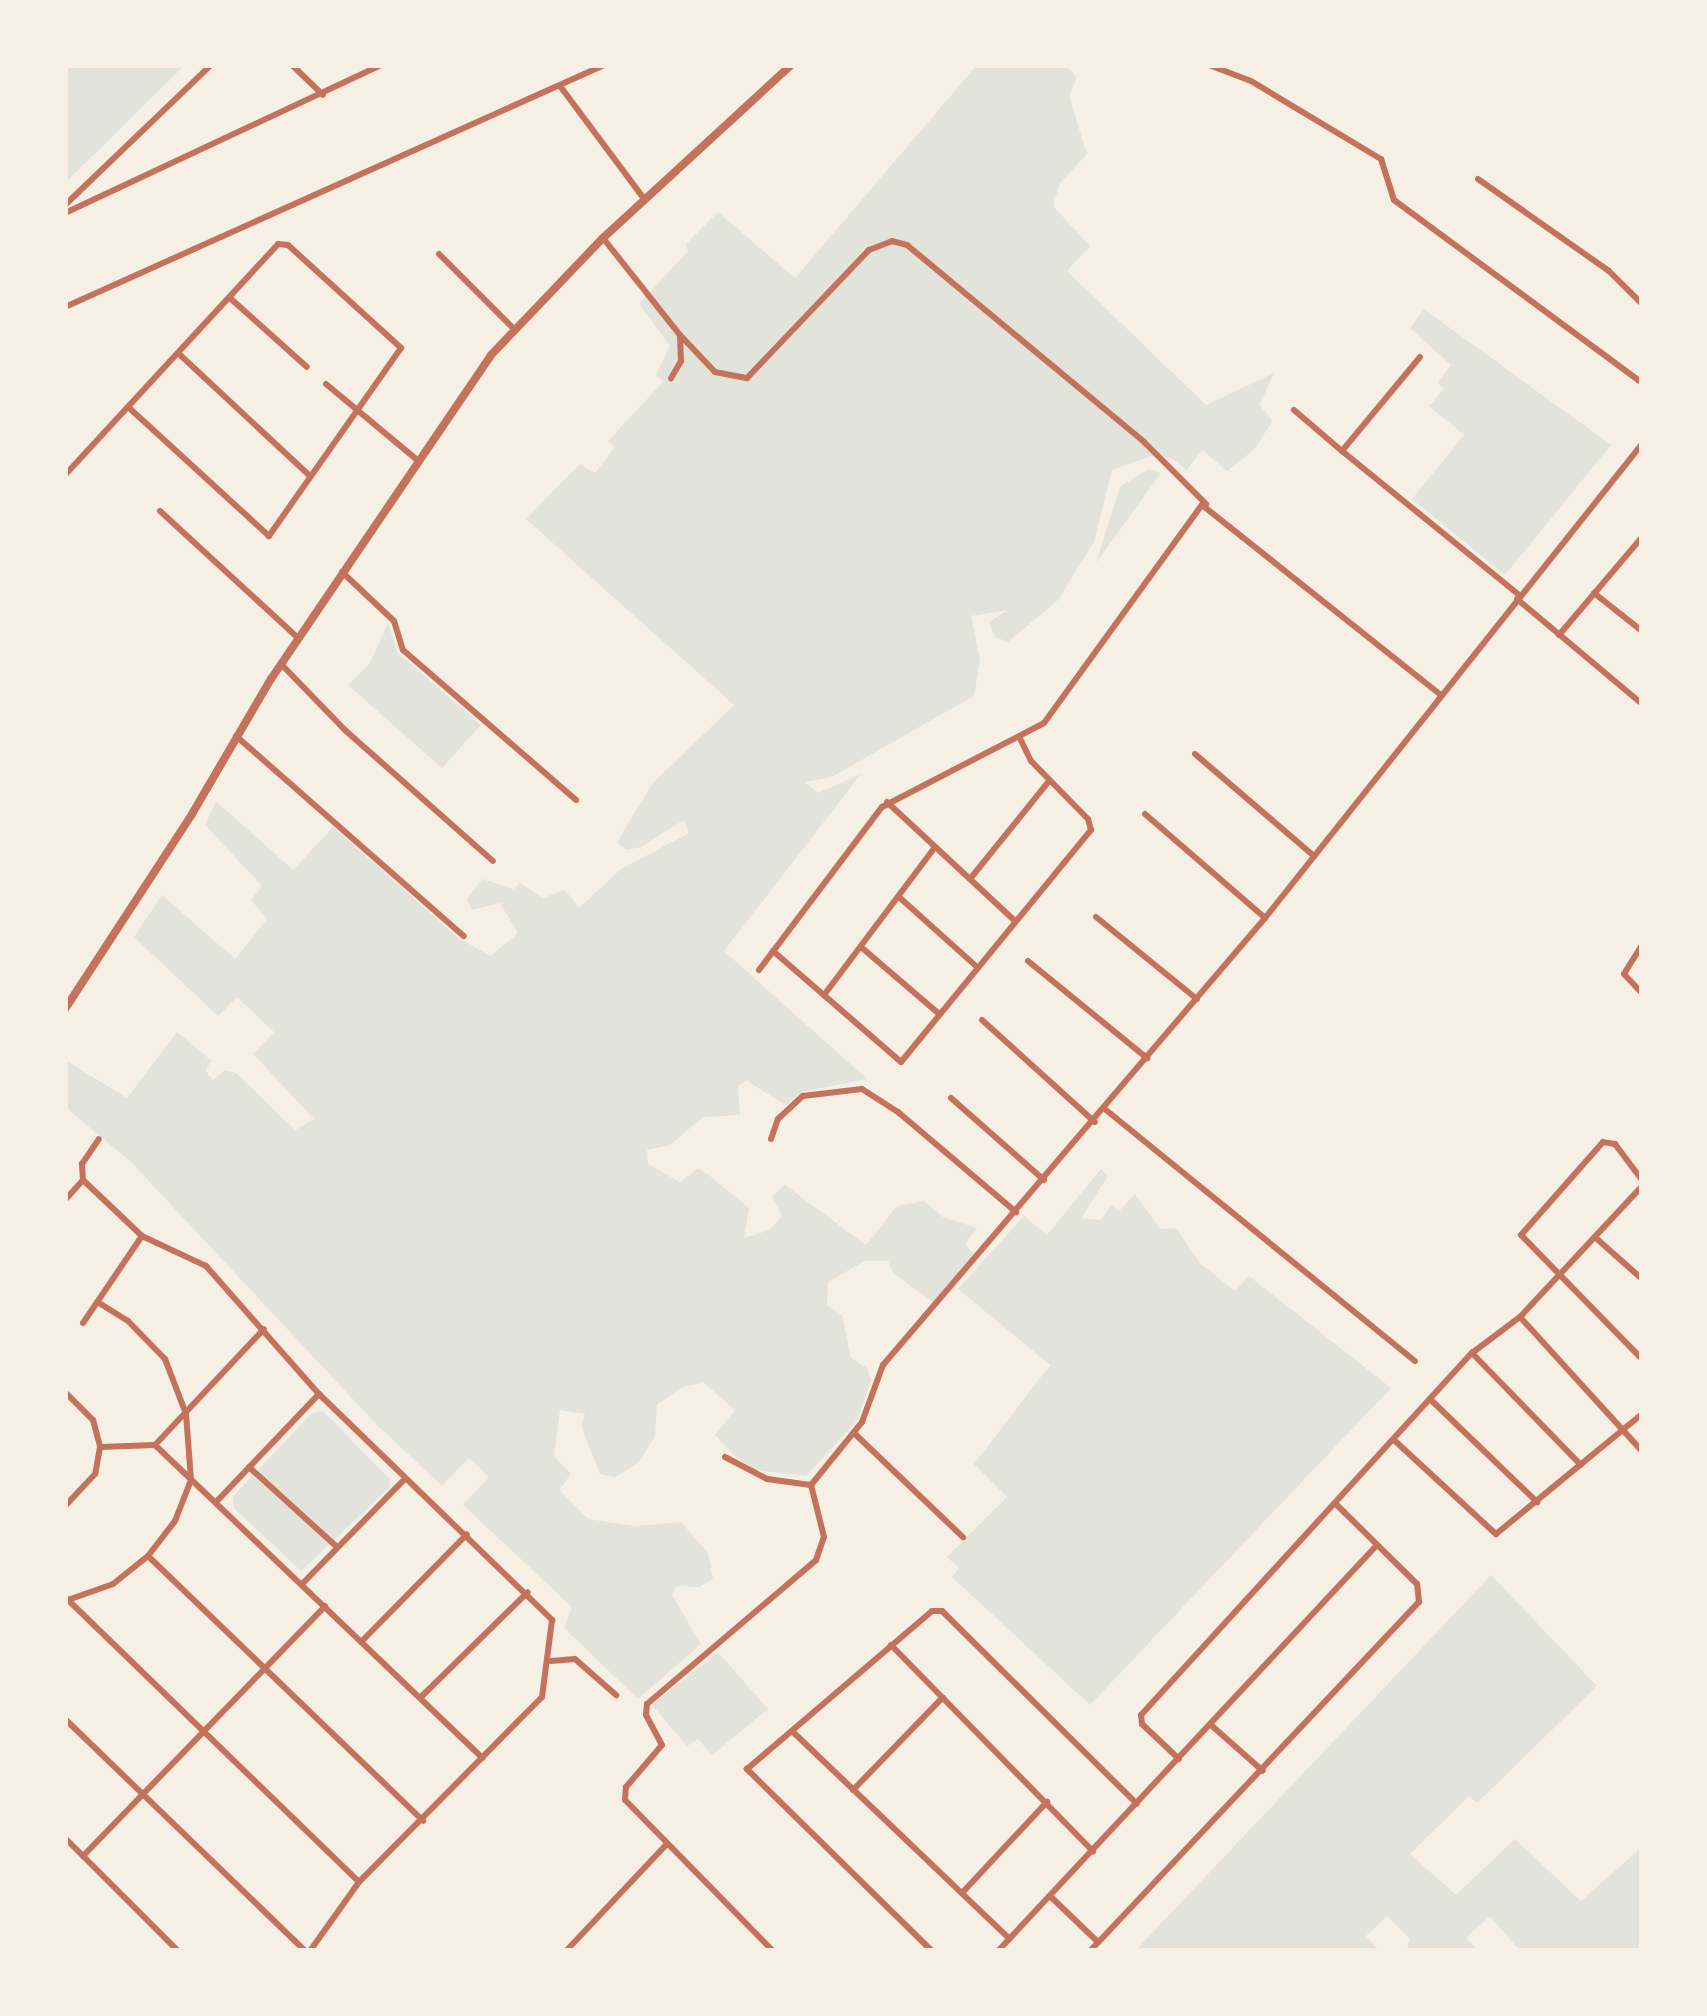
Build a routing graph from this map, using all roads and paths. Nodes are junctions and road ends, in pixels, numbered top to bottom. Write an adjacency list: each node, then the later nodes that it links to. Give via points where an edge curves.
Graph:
1 (211, 65): 11 (street)
2 (292, 65): 8 (street)
3 (381, 65): 8 (street)
4 (604, 65): 7 (street)
5 (791, 65): 10 (street)
6 (1209, 65): 24 (street, via 1251,82 1381,159 1394,200)
7 (560, 86): 10 (street); 17 (street)
8 (323, 96): 12 (street)
9 (1478, 178): 16 (street, via 1609,272)
10 (646, 200): 13 (street)
11 (65, 205)
12 (65, 212)
13 (603, 238): 18 (street); 19 (street)
14 (439, 254): 18 (street)
15 (230, 298): 20 (street); 22 (street); 27 (street, via 284,244 399,344)
16 (1642, 304)
17 (65, 307)
18 (514, 329): 31 (street)
19 (680, 335): 23 (street, via 681,361); 34 (street, via 715,372 747,378 869,250 892,240 1144,442)
20 (178, 353): 26 (street); 33 (street)
21 (1420, 357): 30 (street)
22 (307, 367)
23 (671, 378)
24 (1642, 383)
25 (326, 384): 27 (street)
26 (128, 407): 32 (street); 33 (street, via 269,536)
27 (352, 410): 31 (street); 33 (street)
28 (1294, 410): 30 (street)
29 (1642, 444): 39 (street)
30 (1342, 452): 39 (street)
31 (416, 459): 37 (street)
32 (65, 474)
33 (310, 476)
34 (1206, 504): 44 (street); 47 (street, via 1196,509 1047,719)
35 (160, 511): 42 (street)
36 (1642, 537): 38 (street)
37 (342, 572): 42 (street); 50 (street, via 394,621 403,650)
38 (1594, 593): 40 (street); 41 (street)
39 (1518, 597): 41 (street); 44 (street)
40 (1642, 631)
41 (1558, 635): 45 (street)
42 (299, 639): 43 (street)
43 (281, 664): 46 (street); 55 (street)
44 (1440, 694): 54 (street)
45 (1642, 704)
46 (235, 736): 61 (street); 71 (street)
47 (1020, 738): 49 (street); 51 (street)
48 (1195, 754): 54 (street)
49 (1049, 782): 56 (street); 60 (street, via 1088,818 1091,830)
50 (576, 800)
51 (887, 802): 53 (street); 64 (street)
52 (1144, 814): 59 (street)
53 (936, 847): 56 (street); 57 (street)
54 (1314, 856): 59 (street)
55 (493, 861)
56 (970, 879): 60 (street)
57 (899, 897): 63 (street); 66 (street)
58 (1096, 917): 70 (street)
59 (1264, 918): 70 (street)
60 (1014, 920): 66 (street)
61 (464, 936)
62 (1642, 945): 68 (street, via 1624,974)
63 (860, 947): 69 (street); 72 (street)
64 (773, 951): 67 (street); 69 (street)
65 (1028, 961): 74 (street)
66 (977, 967): 72 (street)
67 (760, 970)
68 (1642, 992)
69 (824, 995): 72 (street, via 897,1063)
70 (1197, 999): 74 (street)
71 (65, 1010)
72 (938, 1013)
73 (982, 1020): 77 (street)
74 (1148, 1058): 76 (street)
75 (950, 1098): 81 (street)
76 (1106, 1110): 77 (street); 95 (street)
77 (1095, 1122): 81 (street)
78 (771, 1138): 84 (street, via 778,1119 803,1096 862,1089)
79 (99, 1139): 80 (street, via 82,1164)
80 (83, 1180): 83 (street); 85 (street)
81 (1044, 1180): 84 (street)
82 (1642, 1183): 86 (street); 87 (street, via 1606,1140 1522,1234)
83 (65, 1200)
84 (1016, 1212): 102 (street, via 887,1359)
85 (142, 1236): 89 (street); 92 (street, via 206,1266)
86 (1597, 1239): 87 (street); 88 (street)
87 (1559, 1278): 90 (street); 94 (street)
88 (1642, 1280)
89 (98, 1302): 91 (street); 99 (street, via 159,1350)
90 (1520, 1317): 93 (street); 101 (street)
91 (83, 1323)
92 (264, 1330): 97 (street); 99 (street)
93 (1472, 1352): 98 (street); 108 (street)
94 (1642, 1359)
95 (1415, 1360)
96 (65, 1392): 105 (street, via 93,1420)
97 (319, 1394): 109 (street); 110 (street)
98 (1430, 1398): 103 (street); 114 (street)
99 (186, 1414): 104 (street); 111 (street)
100 (1642, 1414): 101 (street)
101 (1625, 1429): 106 (street); 108 (street)
102 (854, 1434): 112 (street); 118 (street)
103 (1394, 1440): 114 (street, via 1493,1534 1503,1533); 115 (street)
104 (155, 1444): 105 (street); 111 (street)
105 (100, 1447): 116 (street, via 95,1474)
106 (1642, 1451)
107 (725, 1458): 112 (street, via 767,1479)
108 (1580, 1465): 114 (street)
109 (249, 1468): 113 (street); 120 (street)
110 (406, 1479): 117 (street); 120 (street)
111 (191, 1480): 113 (street); 121 (street, via 175,1521)
112 (811, 1485): 146 (street, via 824,1537 816,1560 645,1708 662,1748 624,1797)
113 (216, 1501): 122 (street)
114 (1537, 1502)
115 (1336, 1503): 119 (street); 138 (street, via 1141,1715 1142,1724)
116 (65, 1506)
117 (467, 1534): 123 (street); 126 (street)
118 (963, 1537)
119 (1378, 1546): 134 (street); 139 (street, via 1417,1584 1419,1602)
120 (337, 1548): 122 (street)
121 (148, 1556): 124 (street, via 113,1584); 129 (street)
122 (303, 1583): 125 (street)
123 (528, 1592): 128 (street, via 552,1620); 131 (street)
124 (66, 1600): 136 (street)
125 (325, 1606): 126 (street); 129 (street)
126 (363, 1640): 131 (street)
127 (891, 1645): 132 (street); 135 (street); 143 (street, via 939,1610)
128 (551, 1661): 130 (street, via 575,1659); 137 (street, via 542,1698)
129 (265, 1668): 136 (street); 144 (street)
130 (616, 1695)
131 (422, 1696): 137 (street)
132 (942, 1697): 140 (street); 142 (street)
133 (65, 1719): 141 (street)
134 (1211, 1726): 138 (street); 139 (street)
135 (792, 1731): 140 (street); 158 (street, via 750,1761 750,1778)
136 (204, 1734): 141 (street); 149 (street)
137 (482, 1758): 144 (street)
138 (1180, 1759): 143 (street)
139 (1263, 1771): 153 (street)
140 (853, 1790): 150 (street)
141 (144, 1795): 148 (street); 155 (street)
142 (1047, 1802): 147 (street); 150 (street)
143 (1136, 1804): 147 (street)
144 (423, 1821): 149 (street)
145 (65, 1838): 148 (street)
146 (666, 1844): 156 (street); 157 (street)
147 (1093, 1850): 151 (street)
148 (83, 1856): 154 (street)
149 (359, 1882): 155 (street)
150 (962, 1893): 152 (street)
151 (1051, 1897): 152 (street); 153 (street)
152 (1010, 1938): 159 (street)
153 (1098, 1942): 160 (street)
154 (178, 1951)
155 (308, 1951)
156 (566, 1951)
157 (773, 1951)
158 (932, 1951)
159 (998, 1951)
160 (1090, 1951)

